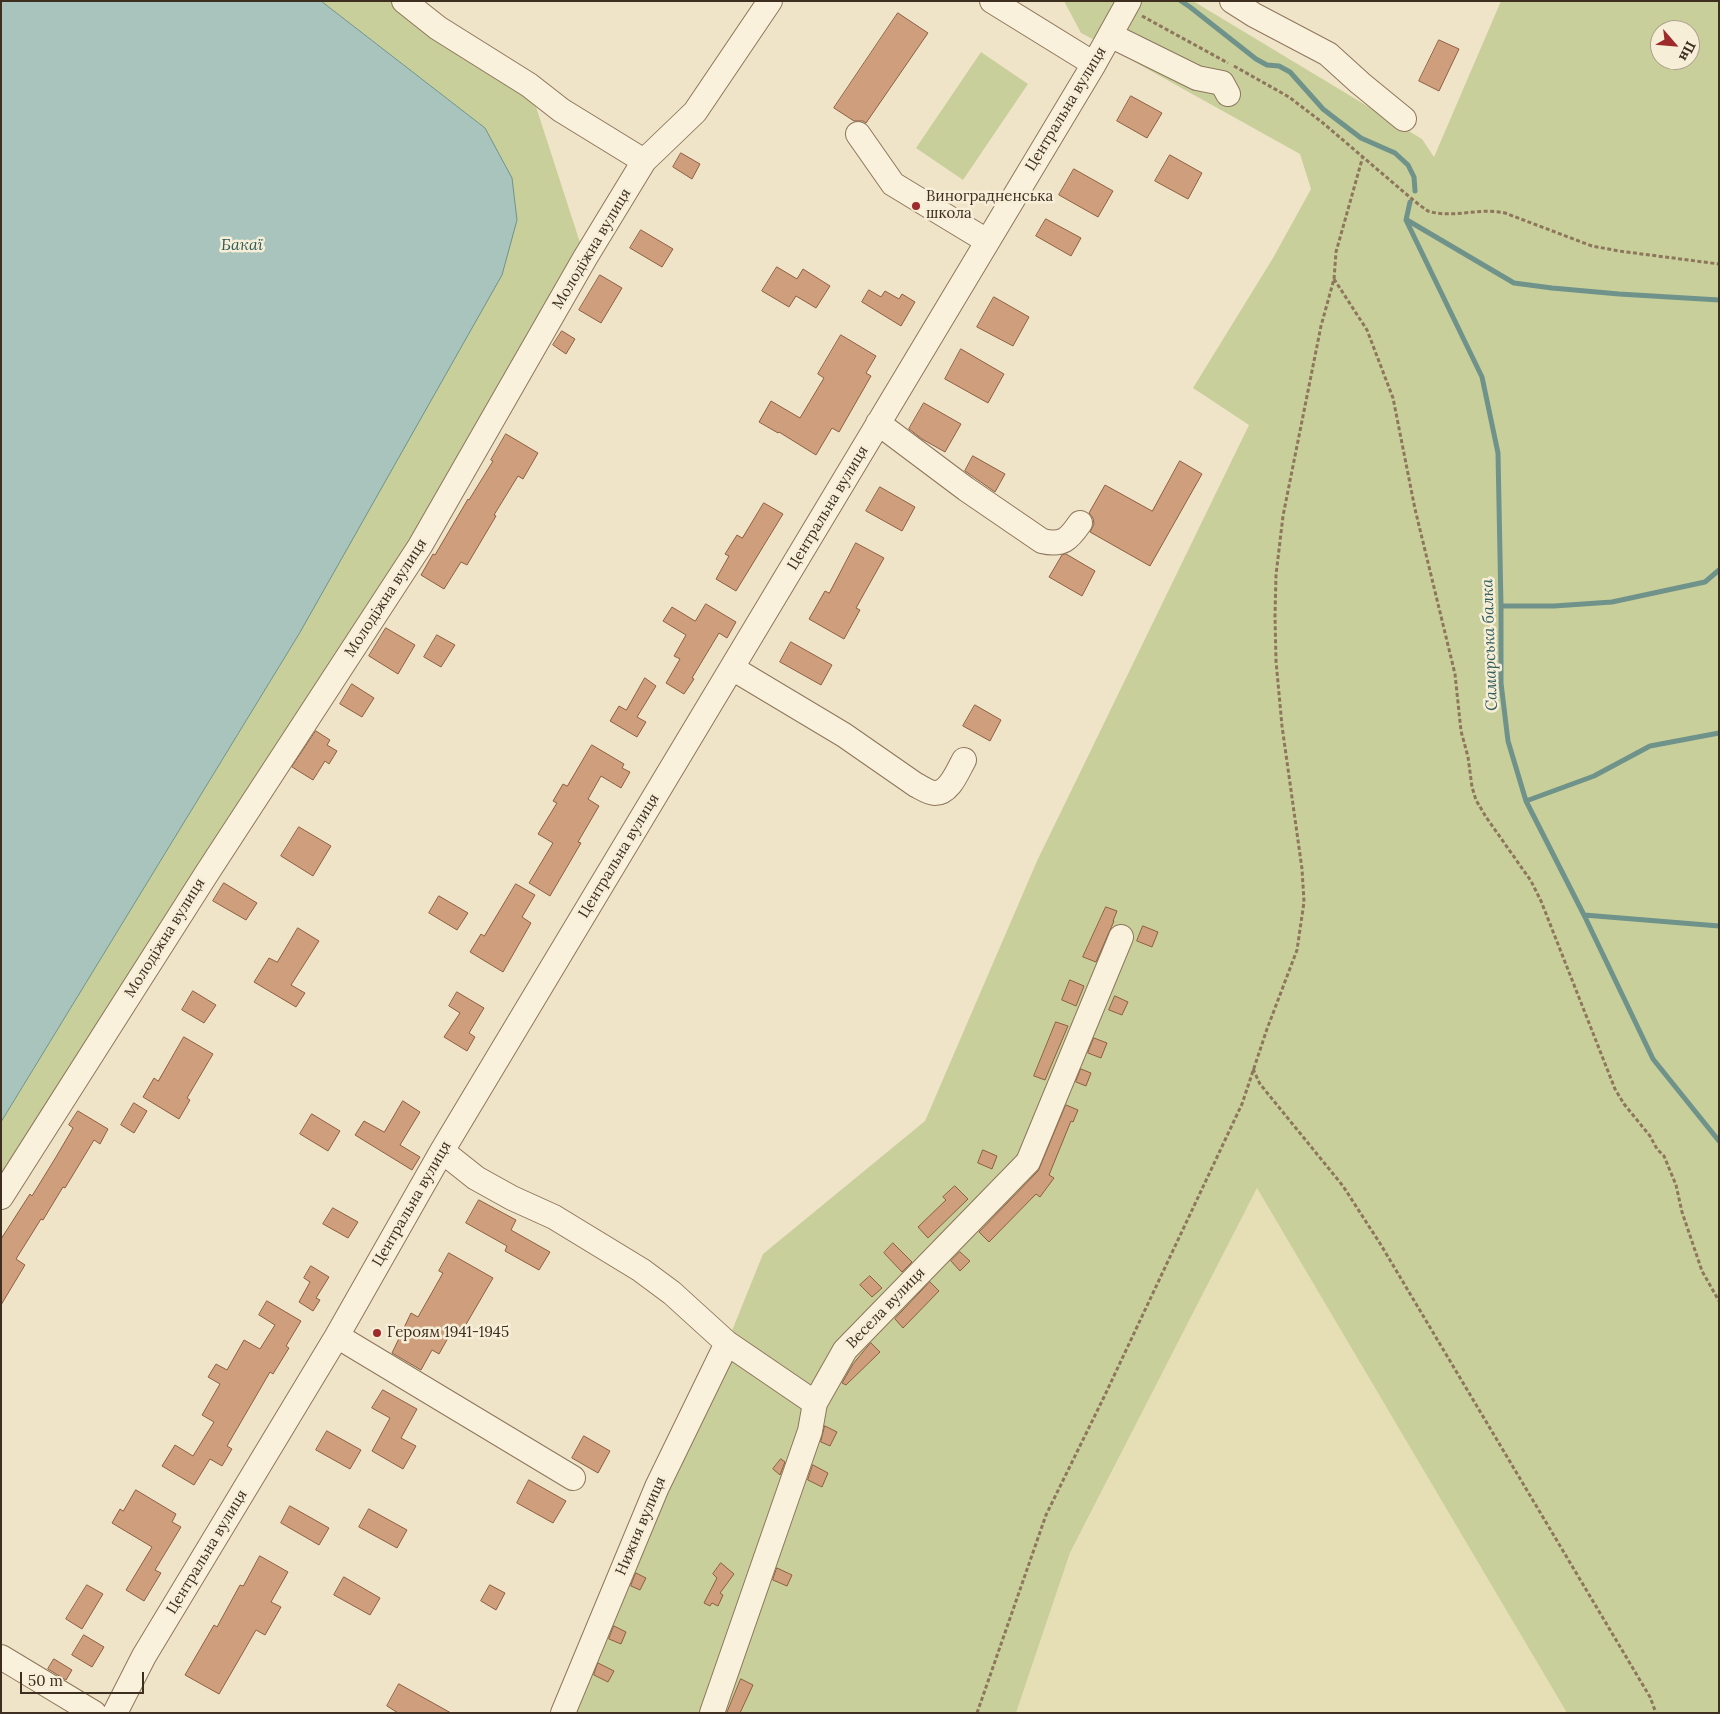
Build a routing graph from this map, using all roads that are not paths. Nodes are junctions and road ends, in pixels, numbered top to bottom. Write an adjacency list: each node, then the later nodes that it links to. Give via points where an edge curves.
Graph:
1 (404, 1): 11 (street, via 438,28 529,85 561,110)
2 (770, 1): 11 (street, Молодіжна вулиця, via 695,112)
3 (992, 1): 7 (street)
4 (1232, 1): 9 (street, via 1328,54)
5 (1128, 4): 6 (street, Центральна вулиця)
6 (1110, 35): 7 (street, Центральна вулиця); 8 (street, via 1197,78 1222,83)
7 (1094, 64): 12 (street, Центральна вулиця)
8 (1228, 94)
9 (1404, 119)
10 (858, 134): 12 (street, via 893,184)
11 (644, 161): 19 (street, Молодіжна вулиця, via 420,546)
12 (987, 241): 13 (street, Центральна вулиця)
13 (878, 423): 14 (street, via 1042,541 1063,542 1070,538); 15 (street, Центральна вулиця)
14 (1080, 523)
15 (732, 668): 16 (street, via 844,735 929,792 943,791); 18 (street, Центральна вулиця)
16 (964, 760)
17 (1121, 937): 22 (street, Весела вулиця, via 1028,1162 845,1350)
18 (442, 1151): 20 (street, Центральна вулиця); 21 (street, via 476,1178 554,1217 640,1270 672,1293)
19 (1, 1197)
20 (337, 1336): 23 (street); 26 (street, Центральна вулиця, via 144,1656)
21 (727, 1343): 22 (street); 27 (street, Нижня вулиця, via 657,1486)
22 (815, 1403): 28 (street, Весела вулиця, via 810,1431)
23 (573, 1478)
24 (1, 1657): 25 (street)
25 (94, 1713)
26 (115, 1713)
27 (563, 1713)
28 (712, 1713)

